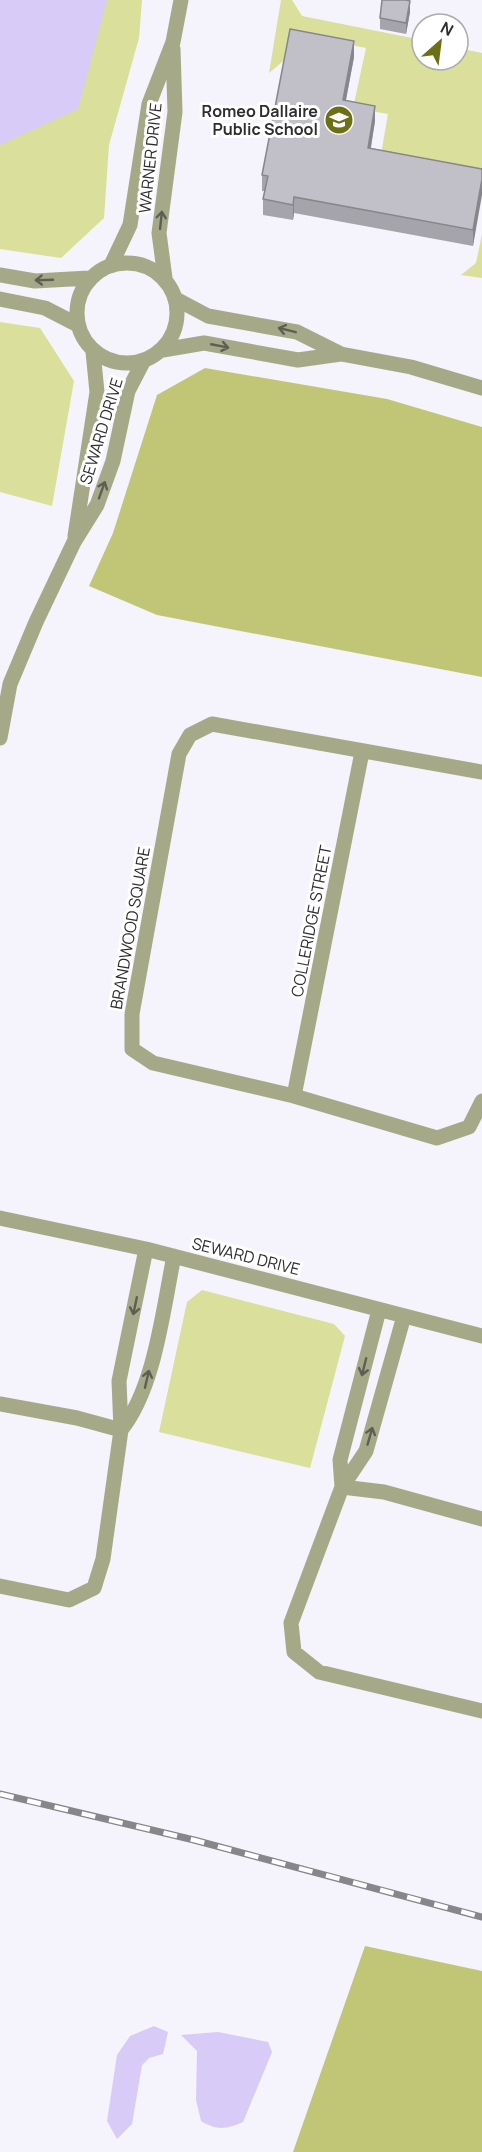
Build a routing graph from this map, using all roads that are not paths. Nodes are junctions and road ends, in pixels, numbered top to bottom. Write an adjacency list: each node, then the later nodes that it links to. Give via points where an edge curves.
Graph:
1 (181, 0): 2 (street, WARNER DRIVE)
2 (173, 42): 3 (street, WARNER DRIVE, via 149,104 130,225); 6 (street, WARNER DRIVE, one-way to 2, via 159,234 175,112)
3 (112, 263): 5 (street); 6 (street, via 141,263)
4 (0, 275): 5 (street, one-way to 4, via 35,281)
5 (89, 278): 9 (street, via 77,299)
6 (165, 278): 7 (street)
7 (176, 298): 10 (street, via 177,327); 12 (street, one-way to 7, via 297,332 208,316)
8 (0, 299): 9 (street, via 45,308)
9 (76, 324): 11 (street)
10 (163, 350): 12 (street, one-way to 12, via 204,343 298,360); 13 (street)
11 (93, 352): 13 (street, via 117,364); 15 (street, SEWARD DRIVE, via 97,392)
12 (341, 354): 14 (street, via 411,367)
13 (143, 362): 15 (street, SEWARD DRIVE, one-way to 13, via 97,505 113,461 128,391)
14 (482, 388)
15 (74, 542): 16 (street, SEWARD DRIVE, via 10,684)
16 (0, 738)
17 (362, 752): 18 (street, BRANDWOOD SQUARE); 19 (street, COLLERIDGE STREET); 19 (street, BRANDWOOD SQUARE, via 212,724 190,735 179,754 132,1014 132,1049 153,1063)
18 (482, 772)
19 (294, 1096): 20 (street, BRANDWOOD SQUARE, via 437,1138 469,1127)
20 (482, 1101)
21 (0, 1218): 22 (street, SEWARD DRIVE)
22 (146, 1249): 23 (street, SEWARD DRIVE); 28 (street, one-way to 28, via 119,1381)
23 (174, 1256): 24 (street, SEWARD DRIVE); 28 (street, one-way to 23, via 145,1389)
24 (379, 1310): 25 (street, SEWARD DRIVE); 29 (street, one-way to 29, via 340,1460)
25 (404, 1316): 26 (street, SEWARD DRIVE); 29 (street, one-way to 25, via 366,1451)
26 (482, 1336)
27 (0, 1404): 28 (street)
28 (121, 1430): 31 (street, via 103,1559 94,1588 69,1599)
29 (342, 1487): 30 (street, via 384,1492); 32 (street, via 291,1623 294,1653 319,1672)
30 (482, 1519)
31 (0, 1586)
32 (482, 1711)

